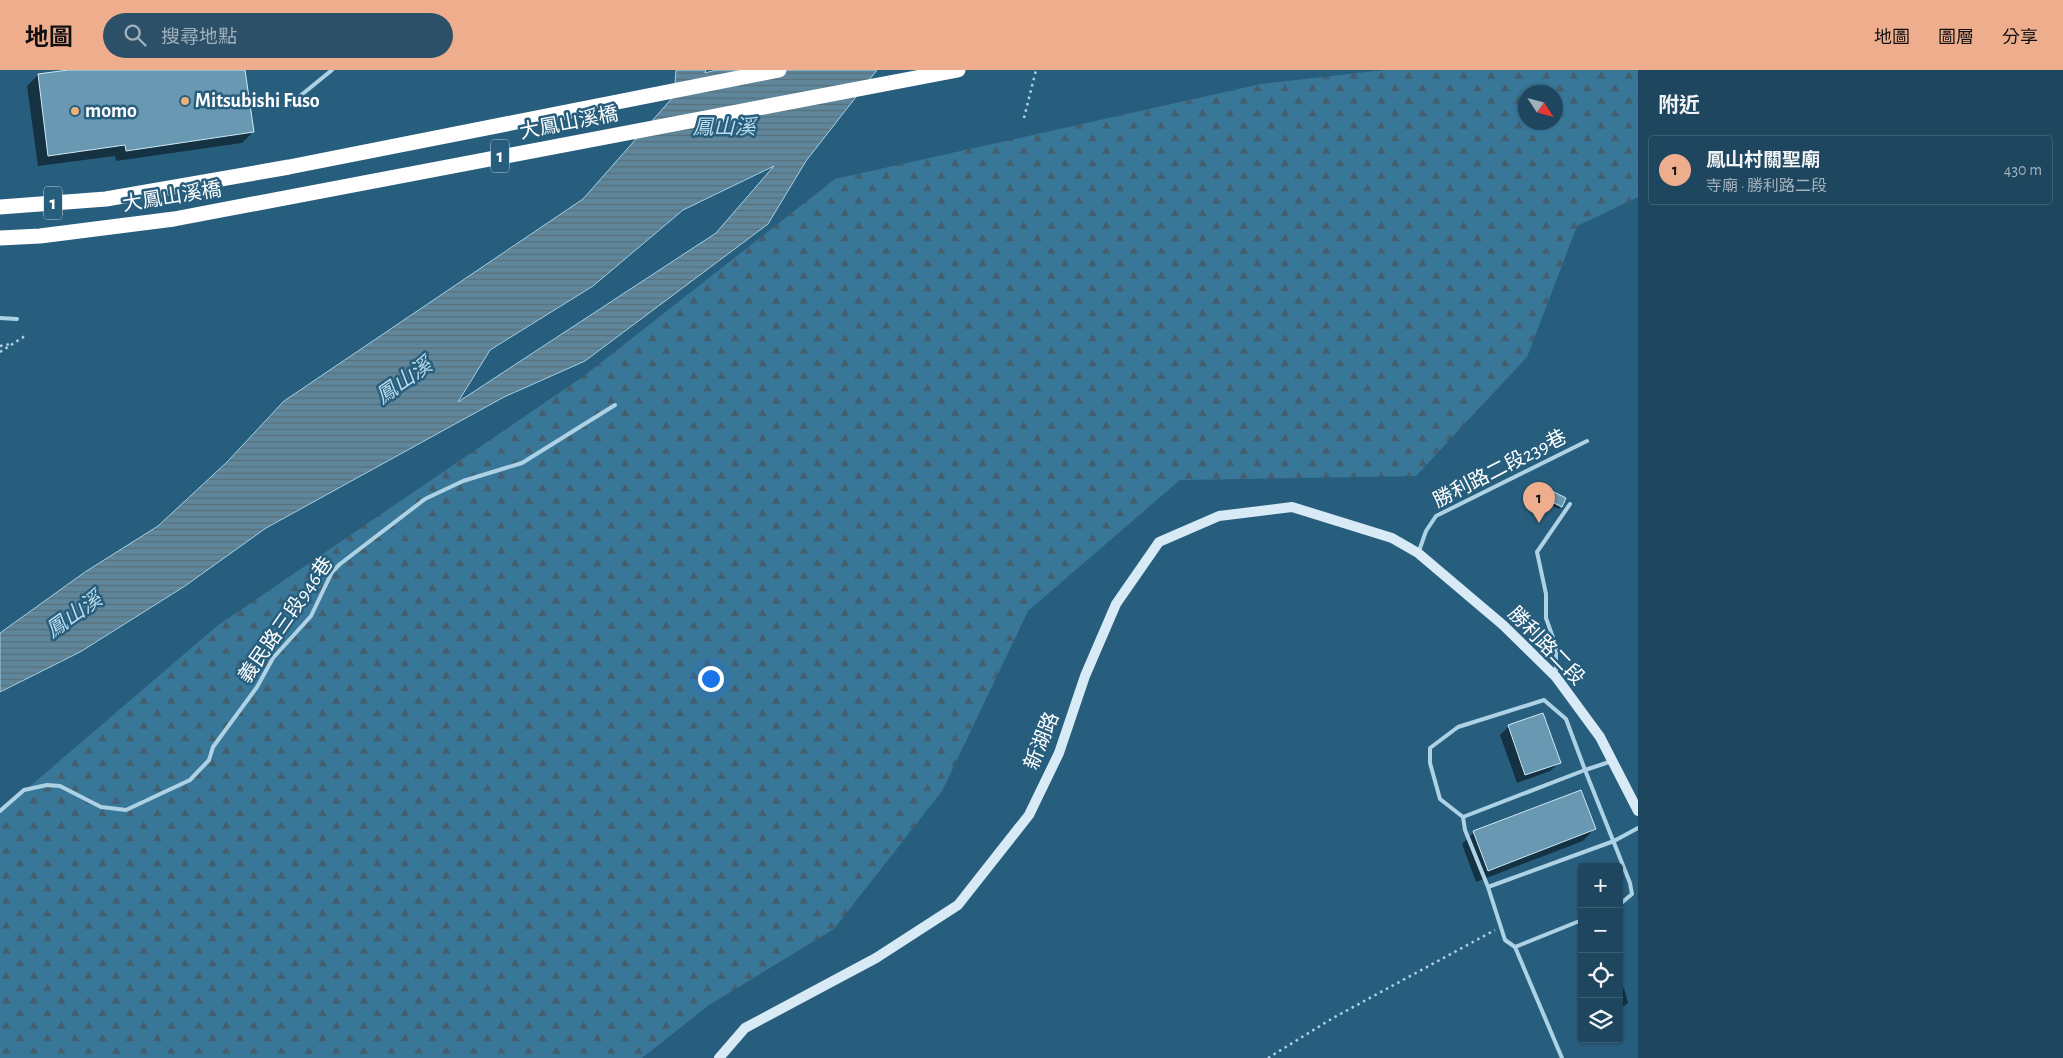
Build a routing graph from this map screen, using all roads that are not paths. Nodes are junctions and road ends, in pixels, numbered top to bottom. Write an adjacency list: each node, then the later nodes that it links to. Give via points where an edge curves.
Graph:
1 (332, 70): 4 (lane)
2 (779, 70): 5 (highway, 大鳳山溪橋 / 1, via 289,167 106,199)
3 (958, 70): 6 (highway, 大鳳山溪橋 / 1, via 174,219)
4 (289, 105)
5 (0, 207)
6 (0, 238)
7 (0, 318): 8 (lane)
8 (17, 320)
9 (615, 405): 17 (lane, 義民路三段946巷, via 522,462 463,480 425,499 340,564 332,572 311,616 273,658 257,688 213,747 209,760 190,780 126,810 101,807 60,786 47,785 24,790)
10 (1587, 441): 13 (lane, 勝利路二段239巷, via 1436,516)
11 (1570, 504): 14 (lane, via 1537,552 1546,594 1546,618 1556,646)
12 (1392, 538): 13 (main road, 勝利路二段); 28 (main road, 新湖路, via 1292,507 1219,516 1159,542 1116,604 1085,676 1059,753 1029,815 958,905 876,958 745,1028)
13 (1418, 553): 14 (main road, 勝利路二段, via 1503,625)
14 (1556, 677): 15 (main road, 勝利路二段, via 1600,737)
15 (1613, 761): 16 (lane); 18 (main road, 勝利路二段)
16 (1585, 770): 19 (lane); 19 (lane, via 1566,719 1544,700 1458,727 1430,748 1430,763 1440,799); 21 (lane)
17 (0, 811)
18 (1638, 811)
19 (1463, 817): 24 (lane)
20 (1638, 828): 21 (lane)
21 (1614, 841): 22 (lane); 24 (lane)
22 (1621, 863)
23 (1623, 868): 25 (lane, via 1632,894)
24 (1488, 887): 27 (lane, via 1505,940)
25 (1623, 902)
26 (1578, 922): 27 (lane)
27 (1515, 947): 29 (lane)
28 (719, 1058)
29 (1562, 1058)

